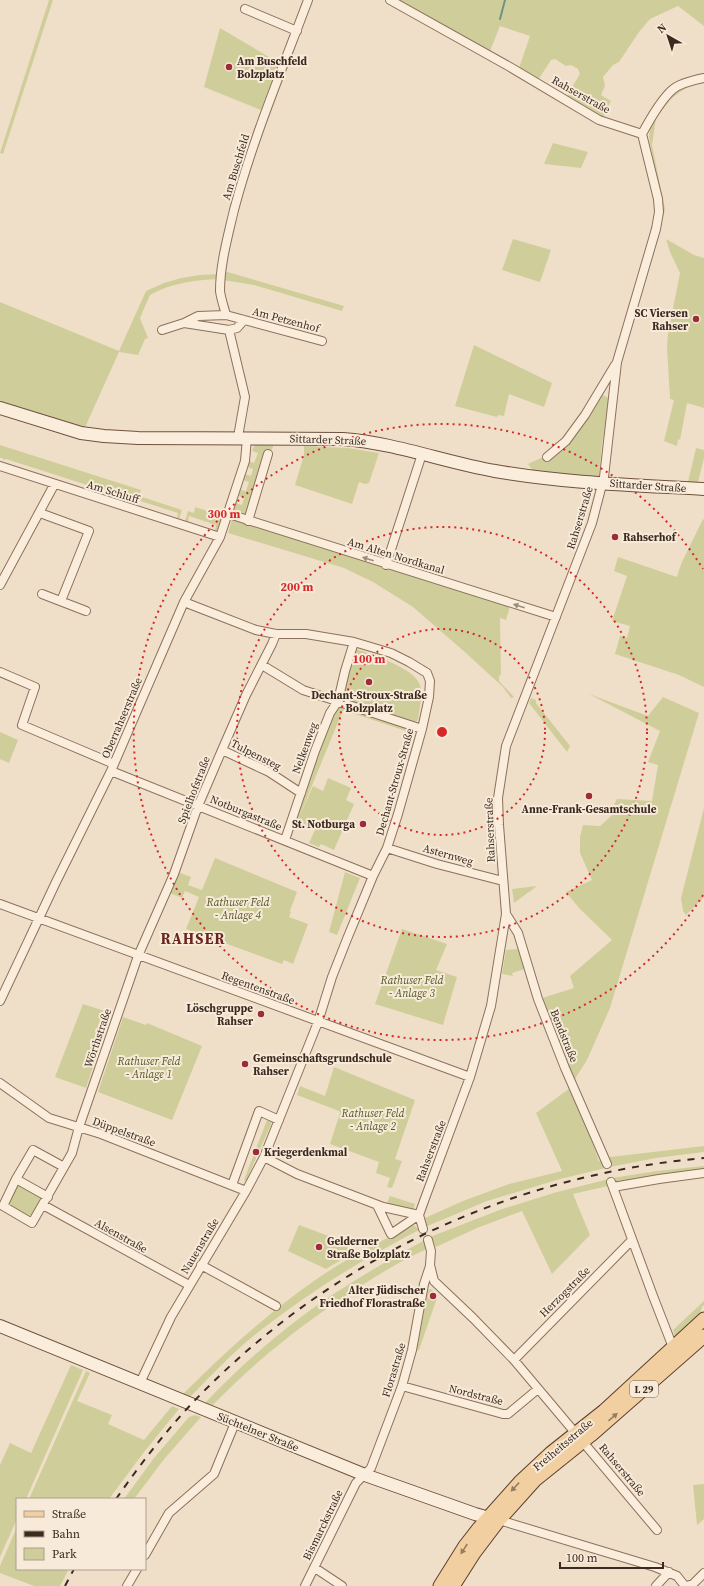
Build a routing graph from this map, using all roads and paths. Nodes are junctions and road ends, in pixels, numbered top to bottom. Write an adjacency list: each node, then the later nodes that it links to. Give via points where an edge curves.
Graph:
1 (308, 0): 4 (street, Am Buschfeld)
2 (390, 0): 6 (street, Rahserstraße, via 599,120)
3 (245, 9): 4 (street)
4 (297, 31): 7 (street, Am Buschfeld, via 256,135 231,222 220,293)
5 (704, 78): 6 (street, via 673,89)
6 (642, 134): 13 (street, Rahserstraße, via 659,212)
7 (226, 315): 8 (street, Am Petzenhof); 9 (street, Am Petzenhof, via 198,316)
8 (244, 320): 11 (street, Am Petzenhof, via 237,328); 12 (street, Am Petzenhof)
9 (184, 323): 10 (street, Am Petzenhof); 11 (street, Am Petzenhof)
10 (162, 330)
11 (229, 330): 15 (street, via 245,396)
12 (322, 341)
13 (617, 362): 18 (street, Rahserstraße, via 585,416 566,440); 20 (street, Rahserstraße)
14 (0, 408): 15 (street, Sittarder Straße, via 81,433 138,438)
15 (243, 438): 17 (street, Sittarder Straße, via 369,441); 24 (street, Oberrahserstraße, via 245,461)
16 (268, 454): 25 (street)
17 (422, 454): 20 (street, Sittarder Straße, via 510,473); 27 (street)
18 (547, 457)
19 (0, 466): 21 (street, Am Schluff)
20 (602, 483): 22 (street, Sittarder Straße); 33 (street, Rahserstraße, via 588,536)
21 (54, 485): 23 (street); 26 (street, Am Schluff)
22 (704, 489)
23 (40, 513): 28 (street); 30 (street, via 89,531)
24 (229, 514): 25 (street, Am Alten Nordkanal); 26 (street, Oberrahserstraße)
25 (248, 521): 27 (street, Am Alten Nordkanal, one-way to 25)
26 (220, 537): 31 (street, Oberrahserstraße)
27 (386, 565): 33 (street, Am Alten Nordkanal, one-way to 27)
28 (0, 584)
29 (42, 594): 30 (street)
30 (61, 601): 32 (street)
31 (184, 602): 34 (street, Dechant-Stroux-Straße, via 256,630); 41 (street, Oberrahserstraße)
32 (86, 611)
33 (556, 617): 47 (street, Rahserstraße, via 506,746 498,798)
34 (276, 634): 35 (street, Dechant-Stroux-Straße, via 306,634); 36 (street, Spielhofstraße)
35 (354, 642): 38 (street, Nelkenweg); 39 (street, Dechant-Stroux-Straße, via 390,653 427,674 430,682 429,697)
36 (262, 665): 38 (street, via 303,690); 40 (street, Spielhofstraße)
37 (0, 672): 41 (street, Notburgastraße, via 35,687 22,725)
38 (338, 701): 39 (street); 42 (street, Nelkenweg, via 330,713)
39 (422, 729): 45 (street, Dechant-Stroux-Straße)
40 (222, 750): 42 (street, Tulpensteg, via 269,772); 43 (street, Spielhofstraße)
41 (113, 767): 43 (street, Notburgastraße); 50 (street, Oberrahserstraße)
42 (301, 793): 44 (street, Nelkenweg)
43 (198, 806): 44 (street, Notburgastraße); 51 (street, Spielhofstraße, via 174,874)
44 (285, 840): 46 (street, Notburgastraße)
45 (387, 848): 46 (street, Dechant-Stroux-Straße); 47 (street, Asternweg)
46 (373, 876): 53 (street, Dechant-Stroux-Straße, via 332,977)
47 (503, 881): 49 (street, Rahserstraße)
48 (0, 904): 50 (street, Regentenstraße)
49 (506, 914): 54 (street, Rahserstraße, via 492,1006); 59 (street, Bendstraße, via 518,933 538,999 565,1068)
50 (39, 919): 51 (street, Regentenstraße); 52 (street, Oberrahserstraße)
51 (138, 956): 53 (street, Regentenstraße); 57 (street, Wörthstraße)
52 (0, 1001)
53 (318, 1022): 54 (street, Regentenstraße); 56 (street, Nauenstraße)
54 (470, 1078): 68 (street, Rahserstraße)
55 (0, 1083): 57 (street, Düppelstraße, via 49,1118)
56 (279, 1120): 58 (street, Nauenstraße); 63 (street, via 259,1111)
57 (79, 1127): 60 (street, via 72,1153); 63 (street, Düppelstraße)
58 (264, 1157): 64 (street, Nauenstraße); 67 (street, via 297,1174)
59 (608, 1164)
60 (64, 1167): 62 (street, via 33,1150); 65 (street)
61 (704, 1173): 71 (street, via 612,1185)
62 (16, 1179): 65 (street); 66 (street, via 3,1206 32,1223)
63 (232, 1185): 64 (street, Düppelstraße)
64 (246, 1191): 72 (street, Nauenstraße)
65 (48, 1196): 66 (street)
66 (43, 1205): 74 (street, Alsenstraße)
67 (377, 1205): 68 (street); 68 (street, via 391,1234)
68 (419, 1216): 69 (street)
69 (423, 1229)
70 (428, 1240): 73 (street, Rahserstraße, via 431,1251)
71 (632, 1240): 79 (street); 80 (street, Herzogstraße)
72 (201, 1264): 74 (street, Nauenstraße); 75 (street)
73 (430, 1265): 80 (street, Rahserstraße, via 434,1281); 83 (street, Florastraße)
74 (189, 1285): 82 (street, Nauenstraße)
75 (276, 1306)
76 (704, 1319): 78 (main road, Freiheitsstraße / L 29)
77 (0, 1326): 82 (street, Süchtelner Straße)
78 (695, 1338): 79 (main road, Freiheitsstraße / L 29); 81 (main road, Freiheitsstraße / L 29)
79 (674, 1347): 81 (street); 86 (main road, Freiheitsstraße / L 29, via 604,1411)
80 (514, 1360): 84 (street, Rahserstraße)
81 (677, 1360): 86 (main road, Freiheitsstraße / L 29, one-way to 81)
82 (140, 1383): 85 (street, Süchtelner Straße)
83 (402, 1386): 84 (street, Nordstraße, via 503,1414 508,1414); 87 (street, Florastraße, via 371,1468)
84 (538, 1389): 86 (street, Rahserstraße)
85 (235, 1422): 87 (street, Süchtelner Straße); 90 (street, via 214,1474 169,1513)
86 (579, 1438): 88 (main road, Freiheitsstraße / L 29, via 535,1480); 88 (main road, Freiheitsstraße / L 29, one-way to 88, via 551,1453 520,1482); 89 (street, Rahserstraße)
87 (365, 1475): 88 (street, Süchtelner Straße); 91 (street, Bismarckstraße, via 356,1483)
88 (489, 1518): 93 (street, Süchtelner Straße); 98 (main road, Freiheitsstraße / L 29, one-way to 98, via 465,1546); 99 (main road, Freiheitsstraße / L 29, via 474,1553)
89 (658, 1530)
90 (146, 1553)
91 (315, 1568): 96 (street, Bismarckstraße); 97 (street)
92 (136, 1570): 95 (street)
93 (669, 1572): 100 (street); 101 (street, Süchtelner Straße)
94 (704, 1573): 101 (street)
95 (127, 1586)
96 (305, 1586)
97 (342, 1586)
98 (440, 1586)
99 (453, 1586)
100 (656, 1586)
101 (686, 1586)

